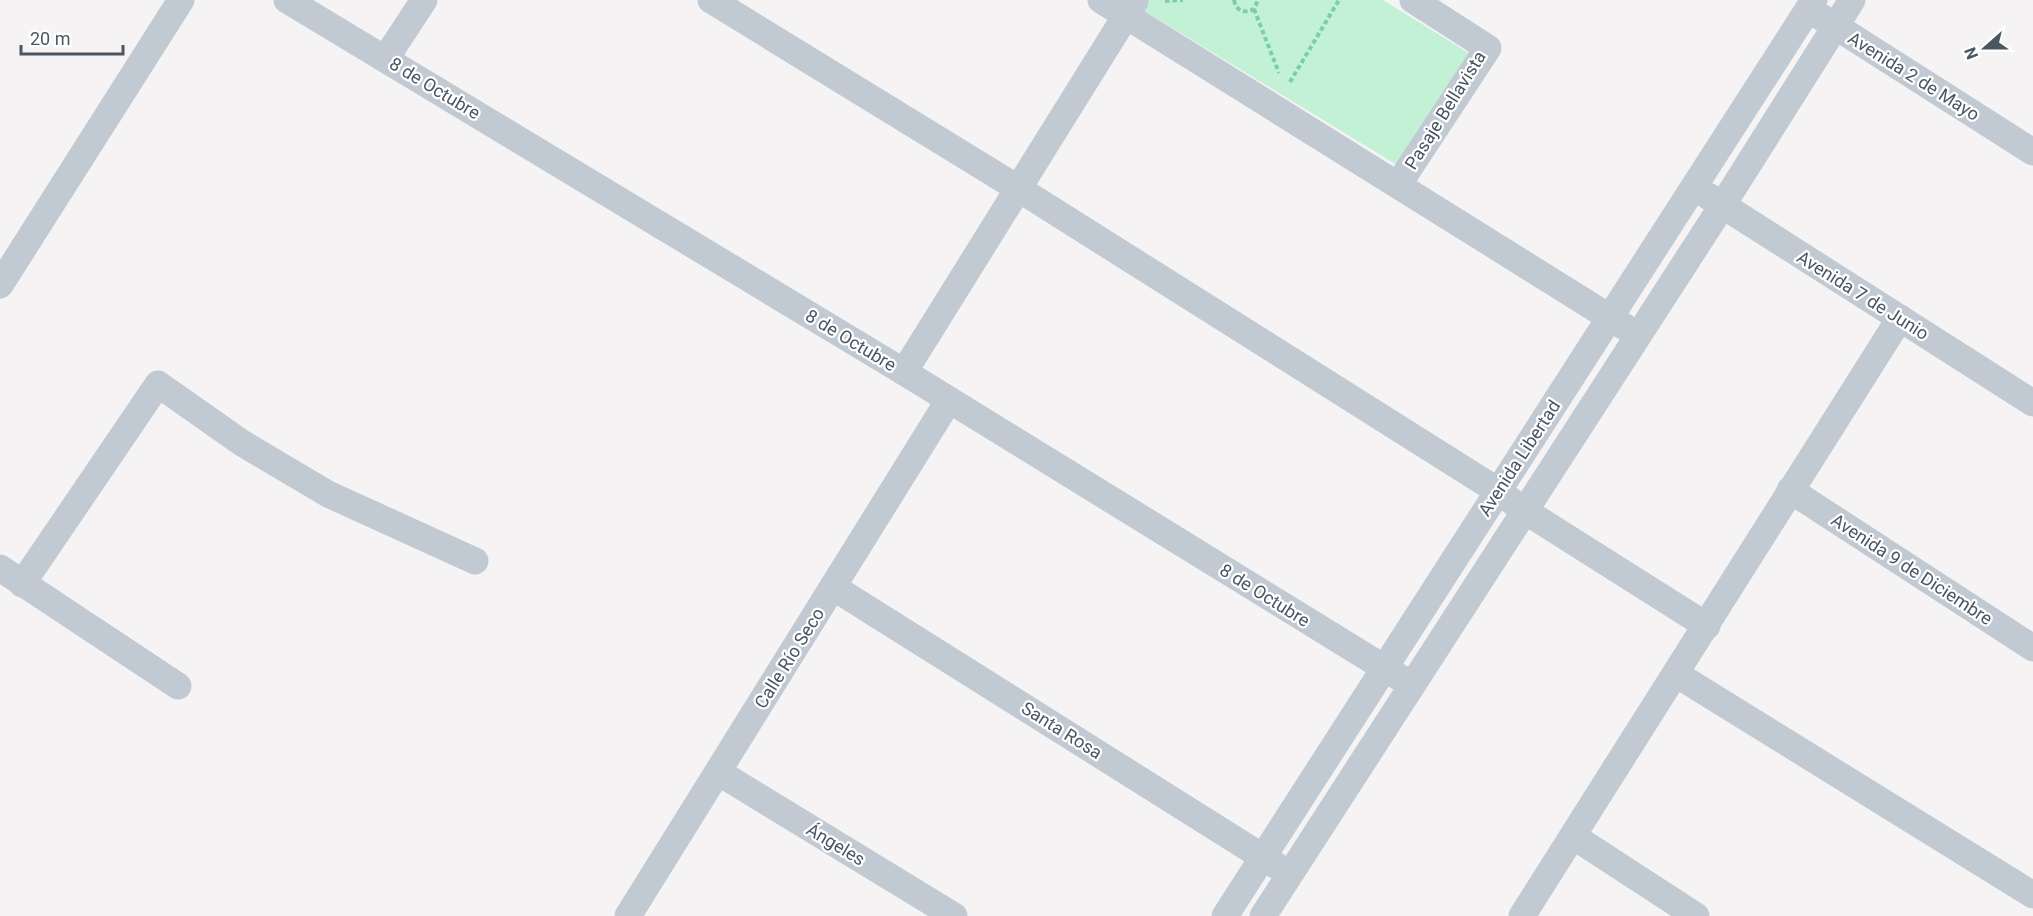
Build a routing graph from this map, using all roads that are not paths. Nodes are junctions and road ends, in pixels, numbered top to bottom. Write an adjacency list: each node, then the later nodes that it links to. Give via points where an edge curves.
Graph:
1 (181, 0): 17 (street)
2 (287, 0): 11 (street, 8 de Octubre)
3 (424, 0): 11 (street)
4 (711, 0): 15 (street)
5 (1101, 0): 9 (street)
6 (1413, 0): 13 (street, Pasaje Bellavista, via 1488,48)
7 (1852, 0): 10 (street, Avenida Libertad)
8 (1806, 3): 10 (street, Avenida 2 de Mayo); 14 (street, Avenida Libertad)
9 (1131, 8): 13 (street); 15 (street)
10 (1835, 26): 12 (street, Avenida 2 de Mayo); 16 (street, Avenida Libertad)
11 (386, 58): 21 (street, 8 de Octubre)
12 (2033, 152)
13 (1398, 185): 18 (street)
14 (1694, 187): 16 (street, Avenida 7 de Junio); 18 (street, Avenida Libertad)
15 (1018, 189): 21 (street); 25 (street)
16 (1722, 206): 19 (street, Avenida 7 de Junio); 20 (street, Avenida Libertad)
17 (0, 285)
18 (1609, 318): 20 (street); 25 (street, Avenida Libertad)
19 (1900, 318): 23 (street, Avenida 7 de Junio); 24 (street)
20 (1638, 335): 26 (street, Avenida Libertad)
21 (904, 372): 22 (street, 8 de Octubre)
22 (949, 400): 30 (street, Calle Río Seco); 33 (street, 8 de Octubre)
23 (2033, 404)
24 (1790, 490): 31 (street); 32 (street, Avenida 9 de Diciembre)
25 (1498, 491): 26 (street); 33 (street, Avenida Libertad)
26 (1525, 511): 31 (street); 35 (street, Avenida Libertad)
27 (475, 561): 29 (street, via 328,494 242,443 158,384)
28 (0, 568): 29 (street)
29 (22, 584): 36 (street)
30 (833, 586): 37 (street, Calle Río Seco); 39 (street, Santa Rosa)
31 (1707, 626): 34 (street)
32 (2033, 648)
33 (1384, 668): 35 (street, 8 de Octubre); 39 (street, Avenida Libertad)
34 (1676, 674): 38 (street); 41 (street)
35 (1412, 685): 40 (street, Avenida Libertad)
36 (178, 686)
37 (718, 772): 42 (street, Calle Río Seco); 43 (street, Ángeles)
38 (1573, 836): 46 (street); 47 (street)
39 (1262, 856): 40 (street, Santa Rosa); 44 (street, Avenida Libertad)
40 (1290, 874): 45 (street, Avenida Libertad)
41 (2033, 895)
42 (628, 916)
43 (954, 916)
44 (1225, 916)
45 (1263, 916)
46 (1522, 916)
47 (1696, 916)

